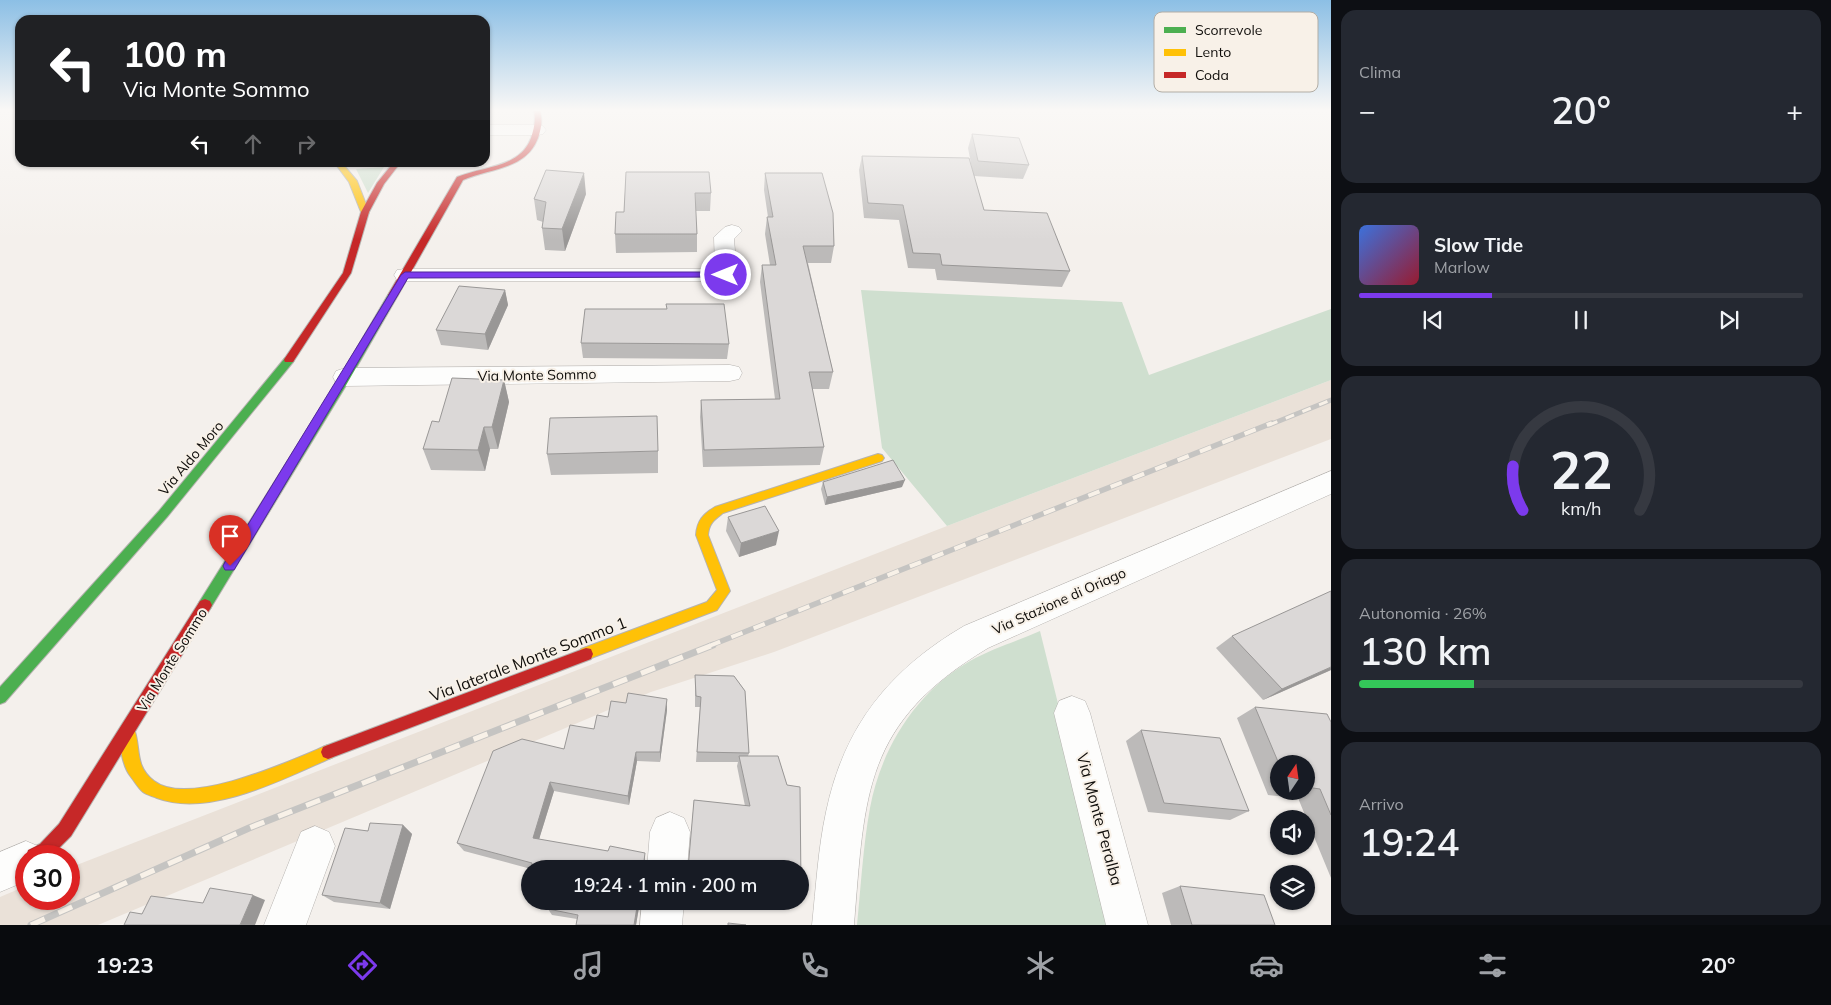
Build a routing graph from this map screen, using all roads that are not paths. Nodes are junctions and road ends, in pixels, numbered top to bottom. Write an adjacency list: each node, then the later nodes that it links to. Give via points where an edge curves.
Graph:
1 (526, 154): 6 (street, Via Monte Sommo, via 460,179)
2 (341, 167): 4 (street, via 353,181)
3 (394, 167): 4 (street, Via Aldo Moro)
4 (365, 212): 11 (street, Via Aldo Moro, via 347,273 297,350 164,514)
5 (732, 231): 6 (street, via 724,237 726,275)
6 (405, 275): 8 (street, Via Monte Sommo)
7 (730, 373): 8 (street, Via Monte Sommo)
8 (345, 377): 13 (street, Via Monte Sommo)
9 (878, 458): 13 (street, Via laterale Monte Sommo 1, via 719,510 706,520 701,531 704,546 721,577 724,591 712,606 224,792 200,798 178,798 159,792 144,782 133,768 128,751)
10 (1331, 482): 21 (street, Via Stazione di Oriago, via 976,637 922,671 899,694 879,722 862,754 849,790)
11 (0, 697)
12 (1072, 713): 22 (street, Via Monte Peralba)
13 (128, 731): 14 (street, Via Monte Sommo, via 65,830)
14 (51, 845)
15 (316, 846): 19 (street)
16 (15, 865): 17 (street)
17 (0, 872)
18 (662, 910): 20 (street)
19 (284, 925)
20 (661, 925)
21 (833, 925)
22 (1127, 925)

